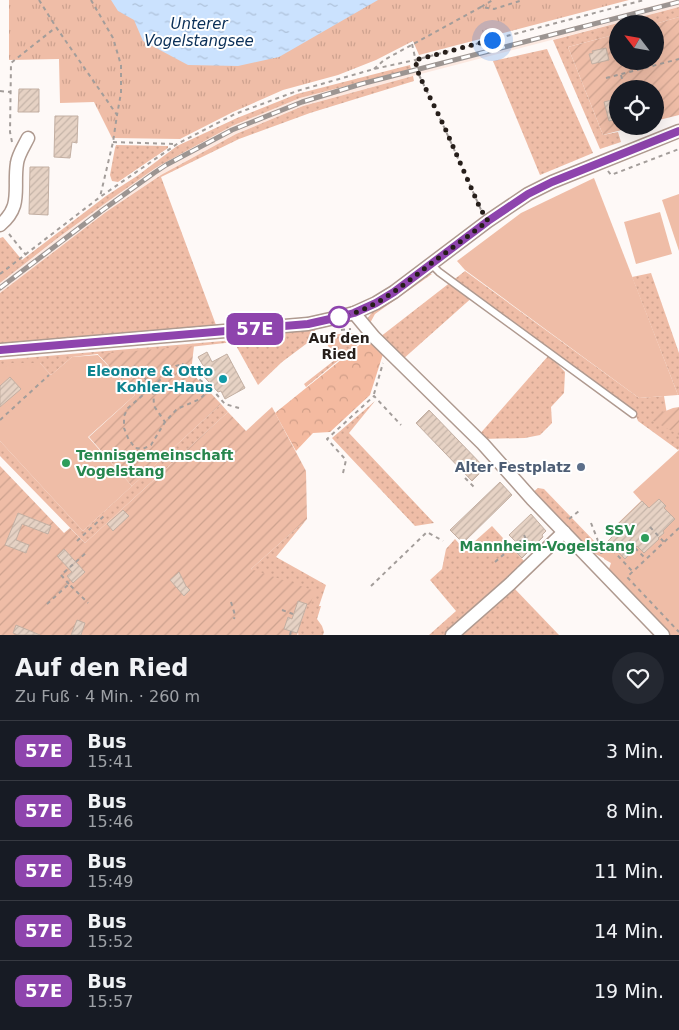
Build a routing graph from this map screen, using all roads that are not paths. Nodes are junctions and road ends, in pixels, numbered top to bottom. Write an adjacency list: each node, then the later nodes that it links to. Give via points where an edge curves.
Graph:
1 (679, 131): 4 (street, via 528,194 488,221)
2 (28, 138): 3 (street, via 17,161 14,209)
3 (0, 225)
4 (435, 268): 5 (street); 7 (lane)
5 (354, 313): 6 (street, via 308,324); 8 (street)
6 (0, 350)
7 (633, 414)
8 (564, 532): 9 (street); 10 (street)
9 (452, 635)
10 (663, 635)

